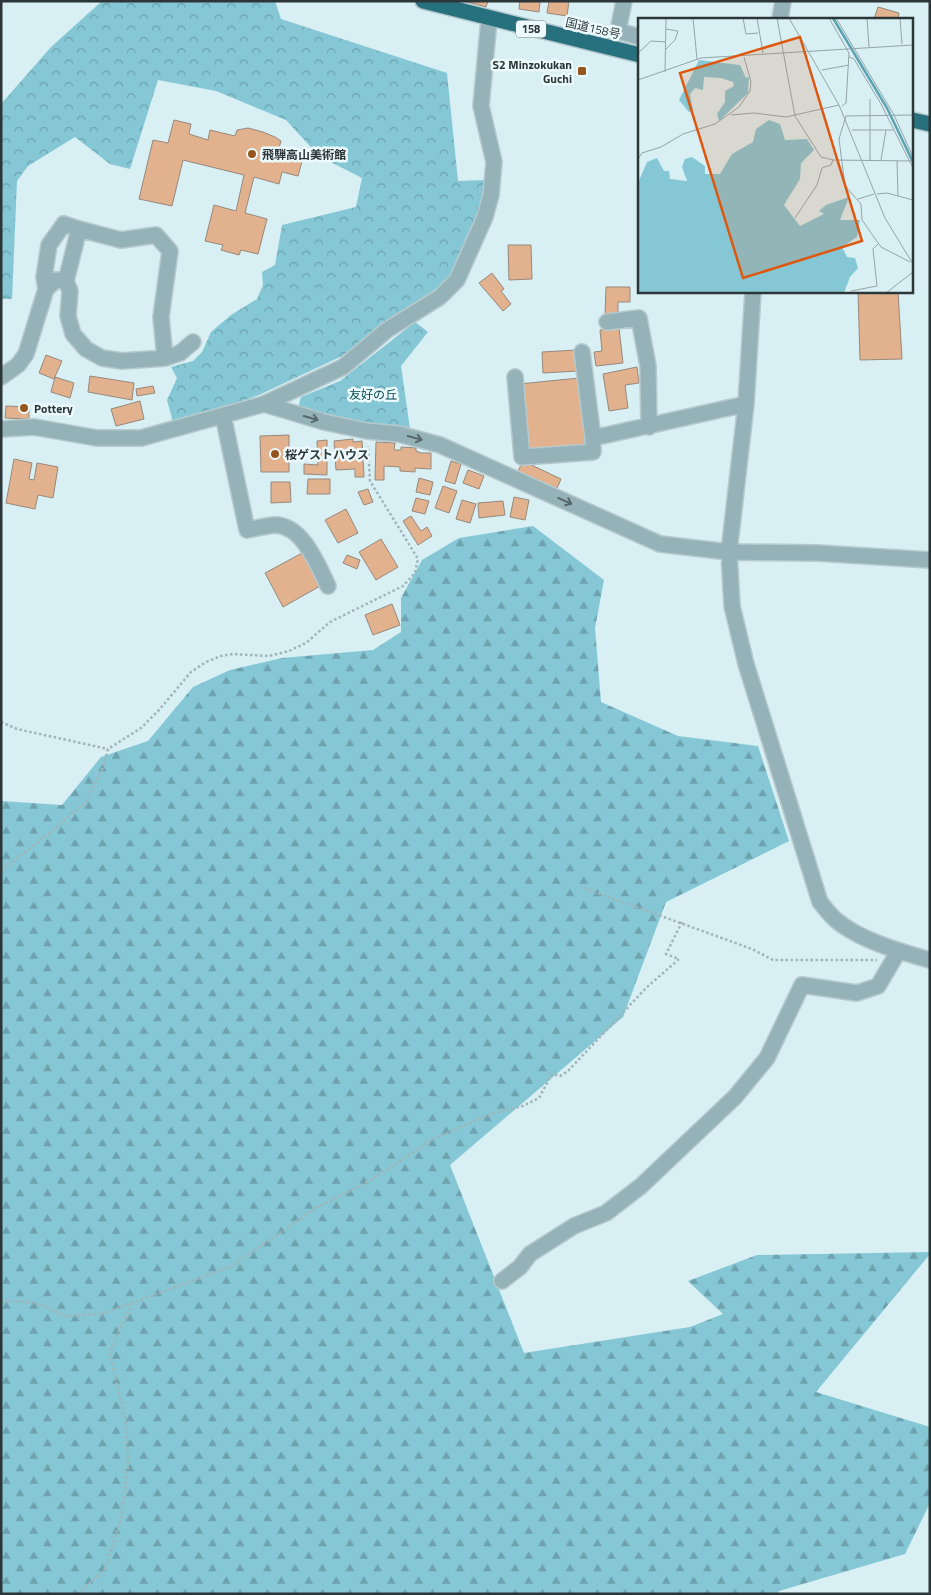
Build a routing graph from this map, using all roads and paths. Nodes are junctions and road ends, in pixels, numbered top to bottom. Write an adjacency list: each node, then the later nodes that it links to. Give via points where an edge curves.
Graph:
1 (624, 1): 6 (street, via 618,31)
2 (783, 1): 5 (street)
3 (433, 3): 4 (highway, 国道158号 / 158)
4 (489, 18): 7 (highway, 国道158号 / 158); 20 (street, via 481,106 494,162 491,195 485,217 457,280 440,297 387,330 343,367)
5 (780, 18)
6 (638, 36)
7 (638, 55)
8 (914, 120): 9 (highway)
9 (930, 124)
10 (79, 229): 11 (street); 12 (street, via 64,224 49,245 44,277); 17 (street, via 121,240 156,235 170,251 161,317)
11 (66, 281): 12 (street, via 56,280); 17 (street, via 70,291 68,316 73,334 86,349 102,358)
12 (46, 289): 18 (street, via 26,354 18,365)
13 (753, 292): 21 (street)
14 (607, 322): 23 (street, via 638,318 648,366)
15 (193, 342): 17 (street, via 180,353)
16 (582, 352): 26 (street)
17 (165, 358)
18 (1, 377)
19 (515, 377): 26 (street, via 522,457 593,452)
20 (264, 404): 22 (street); 25 (street, one-way to 25)
21 (746, 404): 23 (street); 27 (street)
22 (223, 415): 24 (street, via 141,438 97,438 34,427); 29 (street, via 247,530 275,525 287,527 308,546)
23 (649, 427): 26 (street)
24 (1, 429)
25 (367, 431): 27 (street, one-way to 27, via 399,434 440,445 660,544); 31 (path, via 370,481 418,559 415,573 403,586 330,622 306,643 289,651 269,656 233,654 206,662 191,672 142,728)
26 (593, 438)
27 (729, 552): 28 (street, via 817,553); 35 (street, via 732,606 746,664 820,902 836,920)
28 (930, 560)
29 (328, 586)
30 (1, 722): 31 (path, via 17,729)
31 (108, 748): 32 (path, via 86,804)
32 (1, 871)
33 (584, 888): 34 (path)
34 (682, 922): 35 (path, via 772,960); 39 (path, via 666,954 679,959 646,988 568,1071 560,1076 552,1074 539,1098 523,1106 491,1114 433,1140 371,1180 314,1209 232,1266)
35 (895, 956): 36 (street); 37 (street, via 878,986 857,993 802,985 767,1058 735,1097 641,1186 606,1213 574,1226 530,1254)
36 (930, 960)
37 (502, 1281)
38 (1, 1301): 39 (path, via 46,1306 64,1316 102,1314)
39 (134, 1301): 40 (path, via 110,1355 126,1422 128,1466 120,1519 105,1568)
40 (78, 1594)

